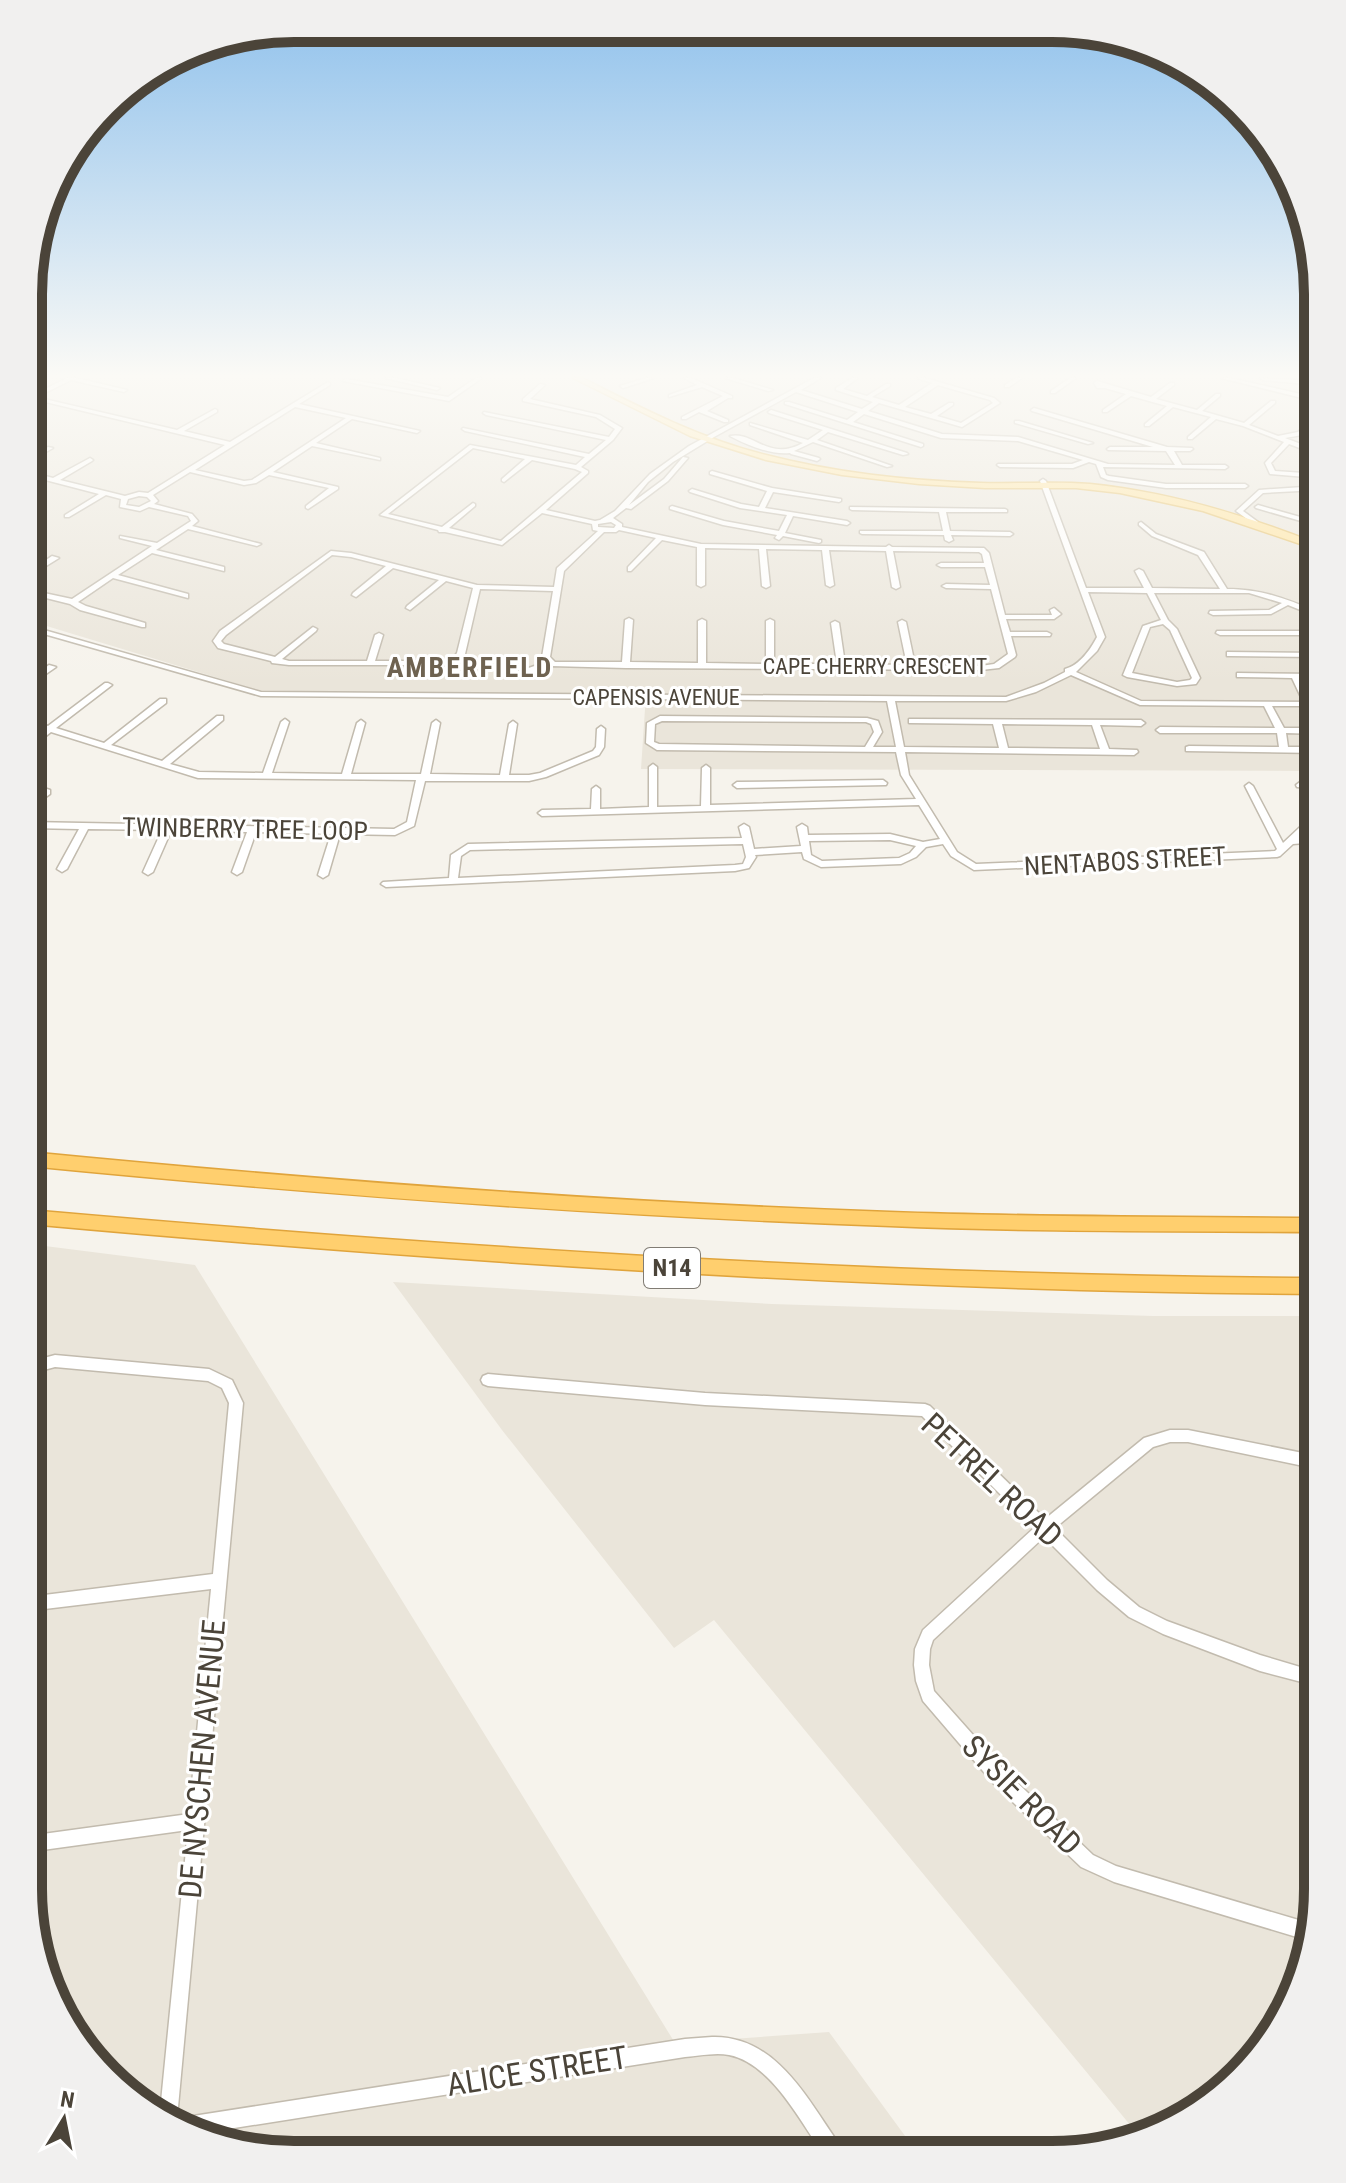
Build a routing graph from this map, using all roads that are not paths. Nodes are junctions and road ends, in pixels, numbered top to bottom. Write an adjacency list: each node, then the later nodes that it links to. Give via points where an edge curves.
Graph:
1 (54, 480): 18 (street)
2 (173, 480): 19 (street)
3 (232, 480): 4 (street)
4 (253, 480)
5 (299, 480): 25 (street, via 335,488)
6 (427, 480): 43 (street, via 383,513)
7 (578, 480): 31 (street)
8 (648, 480): 38 (street, via 621,510)
9 (666, 480): 41 (street, via 624,512)
10 (736, 480): 16 (street)
11 (917, 480): 13 (main road)
12 (1120, 480): 14 (street, via 1161,486)
13 (1044, 483): 33 (main road, via 1114,490); 36 (main road, via 1142,489); 80 (street, CAPENSIS AVENUE)
14 (1245, 486)
15 (1304, 488): 20 (street, via 1268,489)
16 (771, 490): 22 (street); 28 (street)
17 (692, 491): 28 (street)
18 (105, 493): 21 (street); 35 (street)
19 (149, 495): 21 (street); 23 (street, via 155,501)
20 (1256, 496): 26 (street, via 1262,502); 36 (street)
21 (125, 498): 23 (street, via 124,508)
22 (839, 500)
23 (150, 505): 42 (street, via 194,517)
24 (473, 505): 43 (street)
25 (308, 507)
26 (1258, 507): 36 (street); 37 (street)
27 (672, 508): 47 (street)
28 (762, 508): 34 (street)
29 (852, 508): 30 (street)
30 (942, 510): 32 (street); 46 (street)
31 (543, 511): 38 (street); 43 (street, via 502,543)
32 (1005, 511)
33 (1225, 513): 36 (main road); 36 (street)
34 (791, 514): 39 (street); 47 (street)
35 (67, 516)
36 (1247, 516): 49 (main road); 52 (main road)
37 (1304, 520)
38 (599, 521): 41 (street); 44 (street, via 593,527)
39 (847, 523)
40 (1141, 524): 82 (street, via 1154,535 1201,554)
41 (620, 526): 44 (street); 51 (street)
42 (188, 527): 53 (street); 60 (street)
43 (441, 531)
44 (601, 532): 78 (street, via 560,570)
45 (862, 532): 46 (street)
46 (947, 533): 48 (street); 59 (street)
47 (779, 534): 54 (street); 57 (street)
48 (1010, 534)
49 (1304, 535)
50 (122, 537): 60 (street)
51 (660, 538): 55 (street); 67 (street)
52 (1304, 541)
53 (257, 544)
54 (822, 544): 57 (street); 58 (street); 72 (street)
55 (701, 546): 56 (street); 71 (street)
56 (762, 547): 57 (street); 73 (street)
57 (779, 547)
58 (889, 547): 59 (street); 76 (street)
59 (951, 548): 64 (street, via 981,550)
60 (155, 549): 66 (street); 69 (street)
61 (55, 558): 65 (street)
62 (392, 565): 70 (street); 84 (street); 109 (street, via 343,553 327,555 217,639 221,646)
63 (941, 565): 64 (street)
64 (988, 565): 77 (street, CAPE CHERRY CRESCENT)
65 (42, 566)
66 (221, 569)
67 (631, 569)
68 (1139, 571): 81 (street)
69 (113, 576): 85 (street); 86 (street)
70 (444, 579): 75 (street); 88 (street)
71 (701, 585)
72 (830, 585)
73 (766, 586)
74 (946, 586): 77 (street)
75 (477, 587): 78 (street); 111 (street, via 457,661)
76 (896, 587)
77 (995, 588): 79 (street); 92 (street, CAPE CHERRY CRESCENT)
78 (556, 589): 110 (street)
79 (960, 589)
80 (1085, 590): 81 (street); 118 (street, CAPENSIS AVENUE, via 1101,637 1090,657)
81 (1147, 591): 82 (street); 96 (street)
82 (1225, 591): 87 (street)
83 (42, 595): 86 (street)
84 (356, 595)
85 (185, 596)
86 (73, 602): 99 (street)
87 (1289, 602): 89 (street); 91 (street, via 1271,612)
88 (410, 608)
89 (1304, 609)
90 (1054, 610): 92 (street, via 1056,616 1049,618)
91 (1213, 613)
92 (1004, 617): 104 (street, CAPE CHERRY CRESCENT)
93 (629, 620): 112 (street)
94 (702, 621): 113 (street)
95 (770, 621): 115 (street)
96 (1165, 621): 96 (street, via 1196,678 1193,682 1127,675 1147,626)
97 (902, 622): 117 (street)
98 (835, 623): 116 (street)
99 (142, 625)
100 (313, 629): 109 (street)
101 (42, 631): 126 (street, CAPENSIS AVENUE, via 261,694)
102 (1220, 633): 103 (street)
103 (1304, 633)
104 (1008, 634): 105 (street); 117 (street, CAPE CHERRY CRESCENT, via 1012,655 996,666)
105 (1047, 634)
106 (379, 635): 111 (street)
107 (1230, 654): 108 (street)
108 (1304, 655)
109 (275, 661): 111 (street)
110 (550, 662): 112 (street, CAPE CHERRY CRESCENT); 120 (street)
111 (370, 664)
112 (626, 666): 113 (street, CAPE CHERRY CRESCENT)
113 (702, 666): 115 (street, CAPE CHERRY CRESCENT)
114 (52, 667): 119 (street)
115 (770, 667): 116 (street, CAPE CHERRY CRESCENT)
116 (841, 667): 117 (street, CAPE CHERRY CRESCENT)
117 (911, 667)
118 (1068, 671): 126 (street, CAPENSIS AVENUE, via 1043,688 1006,699); 128 (street, via 1140,703)
119 (42, 674)
120 (520, 674)
121 (1240, 675): 122 (street)
122 (1294, 675): 123 (street); 125 (street)
123 (1304, 675)
124 (108, 685): 140 (street)
125 (1304, 695)
126 (891, 699): 149 (street)
127 (163, 701): 146 (street)
128 (1267, 704): 129 (street); 143 (street)
129 (1304, 704)
130 (220, 718): 155 (street)
131 (912, 721): 133 (street)
132 (285, 722): 158 (street)
133 (997, 722): 136 (street); 150 (street)
134 (361, 723): 159 (street)
135 (436, 723): 160 (street)
136 (1095, 723): 137 (street); 153 (street)
137 (1141, 723)
138 (513, 724): 161 (street)
139 (42, 727): 140 (street, TWINBERRY TREE LOOP)
140 (49, 729): 145 (street); 146 (street, TWINBERRY TREE LOOP)
141 (601, 729): 161 (street, TWINBERRY TREE LOOP, via 600,747 593,755 543,775)
142 (1160, 730): 143 (street)
143 (1281, 731): 144 (street); 151 (street)
144 (1304, 731)
145 (42, 735)
146 (105, 746): 155 (street, TWINBERRY TREE LOOP)
147 (1189, 749): 151 (street)
148 (869, 750): 148 (street, via 657,747 650,743 651,723 660,718 870,720 878,732); 149 (street)
149 (899, 750): 150 (street); 171 (street, via 905,775)
150 (1004, 750): 153 (street)
151 (1284, 750): 152 (street)
152 (1304, 750)
153 (1105, 751): 154 (street)
154 (1134, 752)
155 (163, 765): 158 (street, TWINBERRY TREE LOOP, via 192,774)
156 (653, 767): 174 (street)
157 (706, 768): 173 (street)
158 (267, 775): 159 (street, TWINBERRY TREE LOOP)
159 (346, 776): 160 (street, TWINBERRY TREE LOOP)
160 (423, 778): 161 (street, TWINBERRY TREE LOOP); 184 (street, TWINBERRY TREE LOOP, via 407,828)
161 (504, 778)
162 (883, 783): 163 (street)
163 (791, 784): 164 (street); 172 (street)
164 (737, 785)
165 (1300, 785): 166 (street)
166 (1304, 785)
167 (1249, 786): 192 (street)
168 (596, 789): 175 (street)
169 (47, 792): 170 (street)
170 (42, 796)
171 (922, 802): 172 (street); 187 (street)
172 (793, 806): 173 (street)
173 (705, 808): 174 (street)
174 (653, 809): 175 (street)
175 (595, 811): 176 (street)
176 (542, 813)
177 (42, 825): 178 (street, TWINBERRY TREE LOOP)
178 (84, 827): 181 (street, TWINBERRY TREE LOOP); 193 (street)
179 (744, 827): 190 (street)
180 (802, 827): 185 (street)
181 (167, 829): 183 (street, TWINBERRY TREE LOOP); 194 (street)
182 (1304, 829): 188 (street)
183 (252, 830): 184 (street, TWINBERRY TREE LOOP); 195 (street)
184 (336, 831): 196 (street)
185 (803, 838): 189 (street, via 890,837); 191 (street)
186 (1304, 840): 188 (street)
187 (946, 841): 189 (street); 192 (street, NENTABOS STREET, via 959,859 974,867)
188 (1291, 841): 192 (street)
189 (923, 845): 191 (street, via 901,861 827,864 809,860)
190 (748, 846): 191 (street); 197 (street, via 748,864 735,868); 197 (street, via 468,847 456,855)
191 (805, 849)
192 (1279, 851)
193 (62, 869)
194 (148, 872)
195 (237, 872)
196 (323, 875)
197 (453, 881): 198 (street)
198 (386, 884)
199 (42, 1160): 201 (highway, N14, via 460,1198 684,1210 1014,1223)
200 (42, 1218): 202 (highway, N14, via 715,1272)
201 (1303, 1225)
202 (1303, 1286)
203 (42, 1364): 207 (street, DE NYSCHEN AVENUE, via 55,1361 209,1375 227,1384 236,1403)
204 (488, 1380): 206 (street, PETREL ROAD, via 705,1399 925,1410)
205 (1303, 1460): 206 (street, via 1188,1436 1159,1439)
206 (1044, 1528): 209 (street, PETREL ROAD, via 1148,1621); 212 (street, SYSIE ROAD, via 928,1635 921,1648 928,1696 1074,1851 1114,1874)
207 (218, 1581): 208 (street); 210 (street, DE NYSCHEN AVENUE)
208 (42, 1602)
209 (1303, 1675)
210 (196, 1821): 211 (street); 213 (street, DE NYSCHEN AVENUE)
211 (42, 1842)
212 (1300, 1929)
213 (170, 2108)
214 (203, 2123): 215 (street, ALICE STREET, via 685,2048 730,2046 755,2056 776,2073)
215 (825, 2141)

